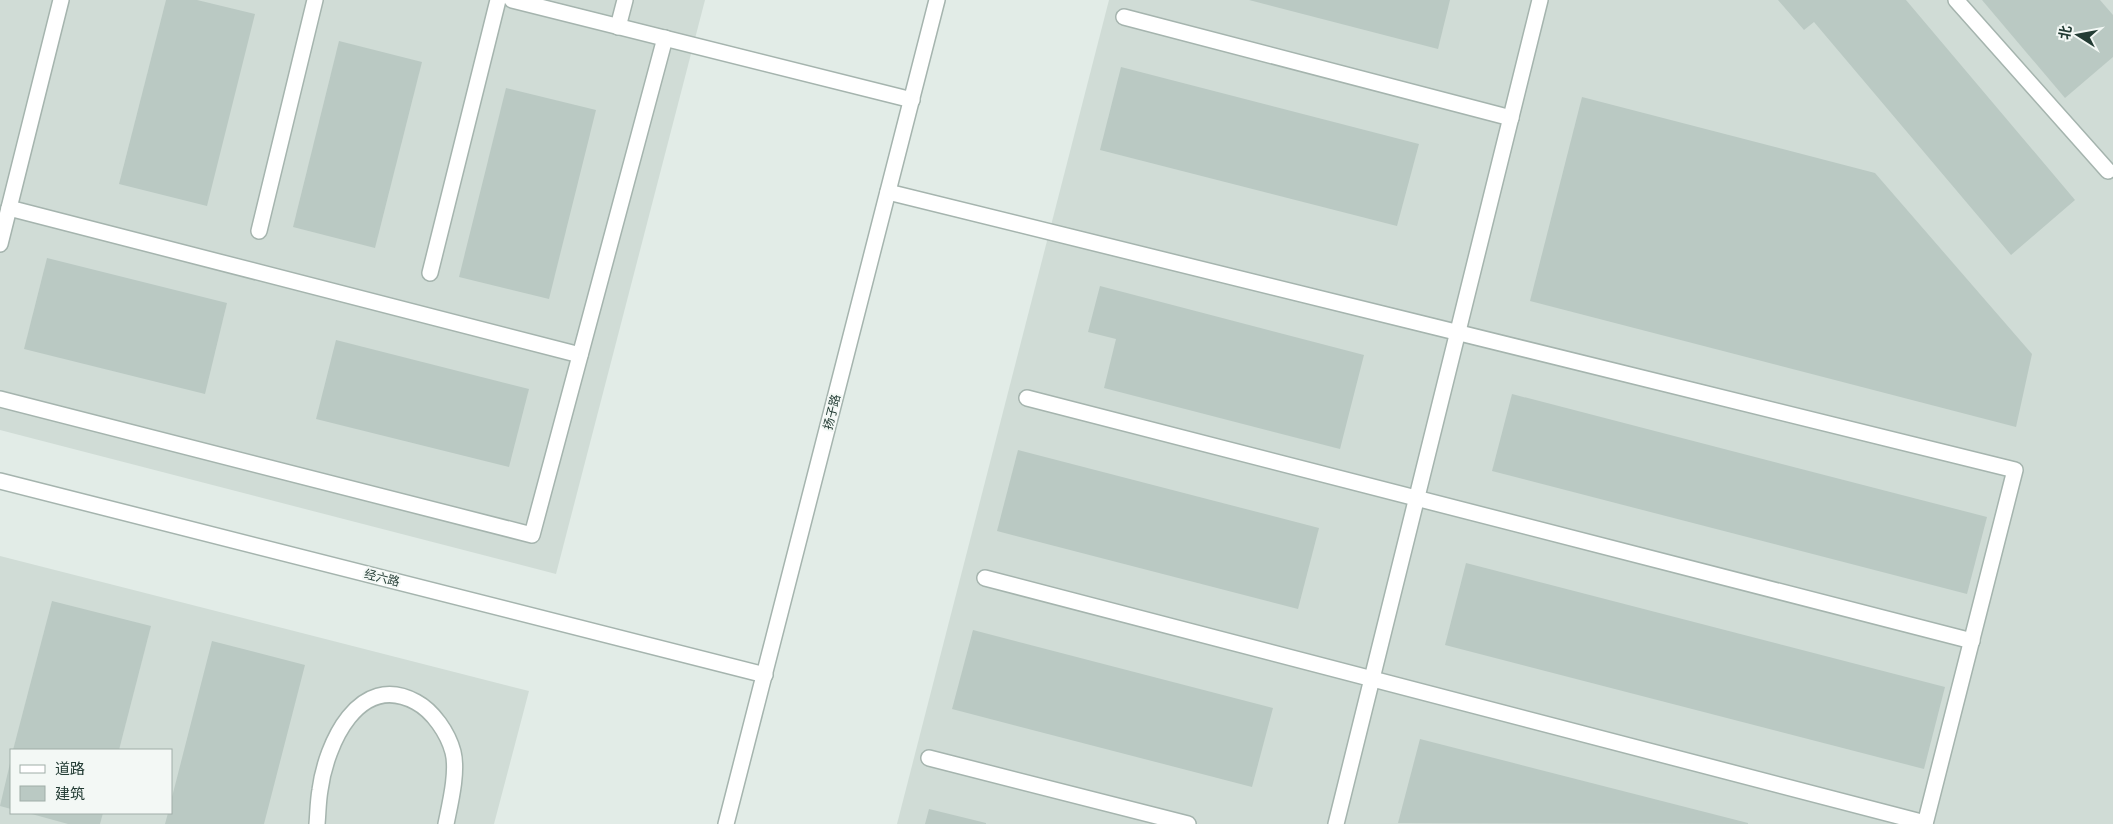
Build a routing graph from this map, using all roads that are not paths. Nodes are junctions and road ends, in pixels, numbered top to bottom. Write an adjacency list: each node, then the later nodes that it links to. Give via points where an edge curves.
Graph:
1 (62, 0): 16 (street)
2 (315, 0): 17 (street)
3 (498, 0): 19 (street)
4 (512, 0): 10 (street)
5 (625, 0): 10 (street)
6 (938, 0): 12 (street, 扬子路)
7 (1540, 0): 13 (street)
8 (1956, 0): 14 (street)
9 (1124, 17): 13 (street)
10 (618, 26): 11 (street)
11 (665, 38): 12 (street); 21 (street)
12 (912, 100): 15 (street, 扬子路)
13 (1511, 118): 20 (street)
14 (2108, 172)
15 (888, 192): 20 (street); 28 (street, 扬子路)
16 (9, 208): 18 (street); 21 (street)
17 (259, 231)
18 (0, 244)
19 (430, 273)
20 (1457, 334): 25 (street); 27 (street, via 2015,470)
21 (580, 354): 23 (street, via 532,534)
22 (1027, 398): 25 (street)
23 (0, 399)
24 (0, 481): 28 (street, 经六路)
25 (1417, 497): 27 (street); 29 (street)
26 (985, 578): 29 (street)
27 (1972, 641): 36 (street)
28 (764, 675): 33 (street, 扬子路)
29 (1372, 680): 35 (street); 36 (street)
30 (929, 758): 34 (street)
31 (317, 824): 32 (street, via 320,789 329,754 341,728 360,704 384,693 403,695 426,707 443,729 453,753 452,792)
32 (446, 824)
33 (726, 824)
34 (1188, 824)
35 (1336, 824)
36 (1925, 824)

